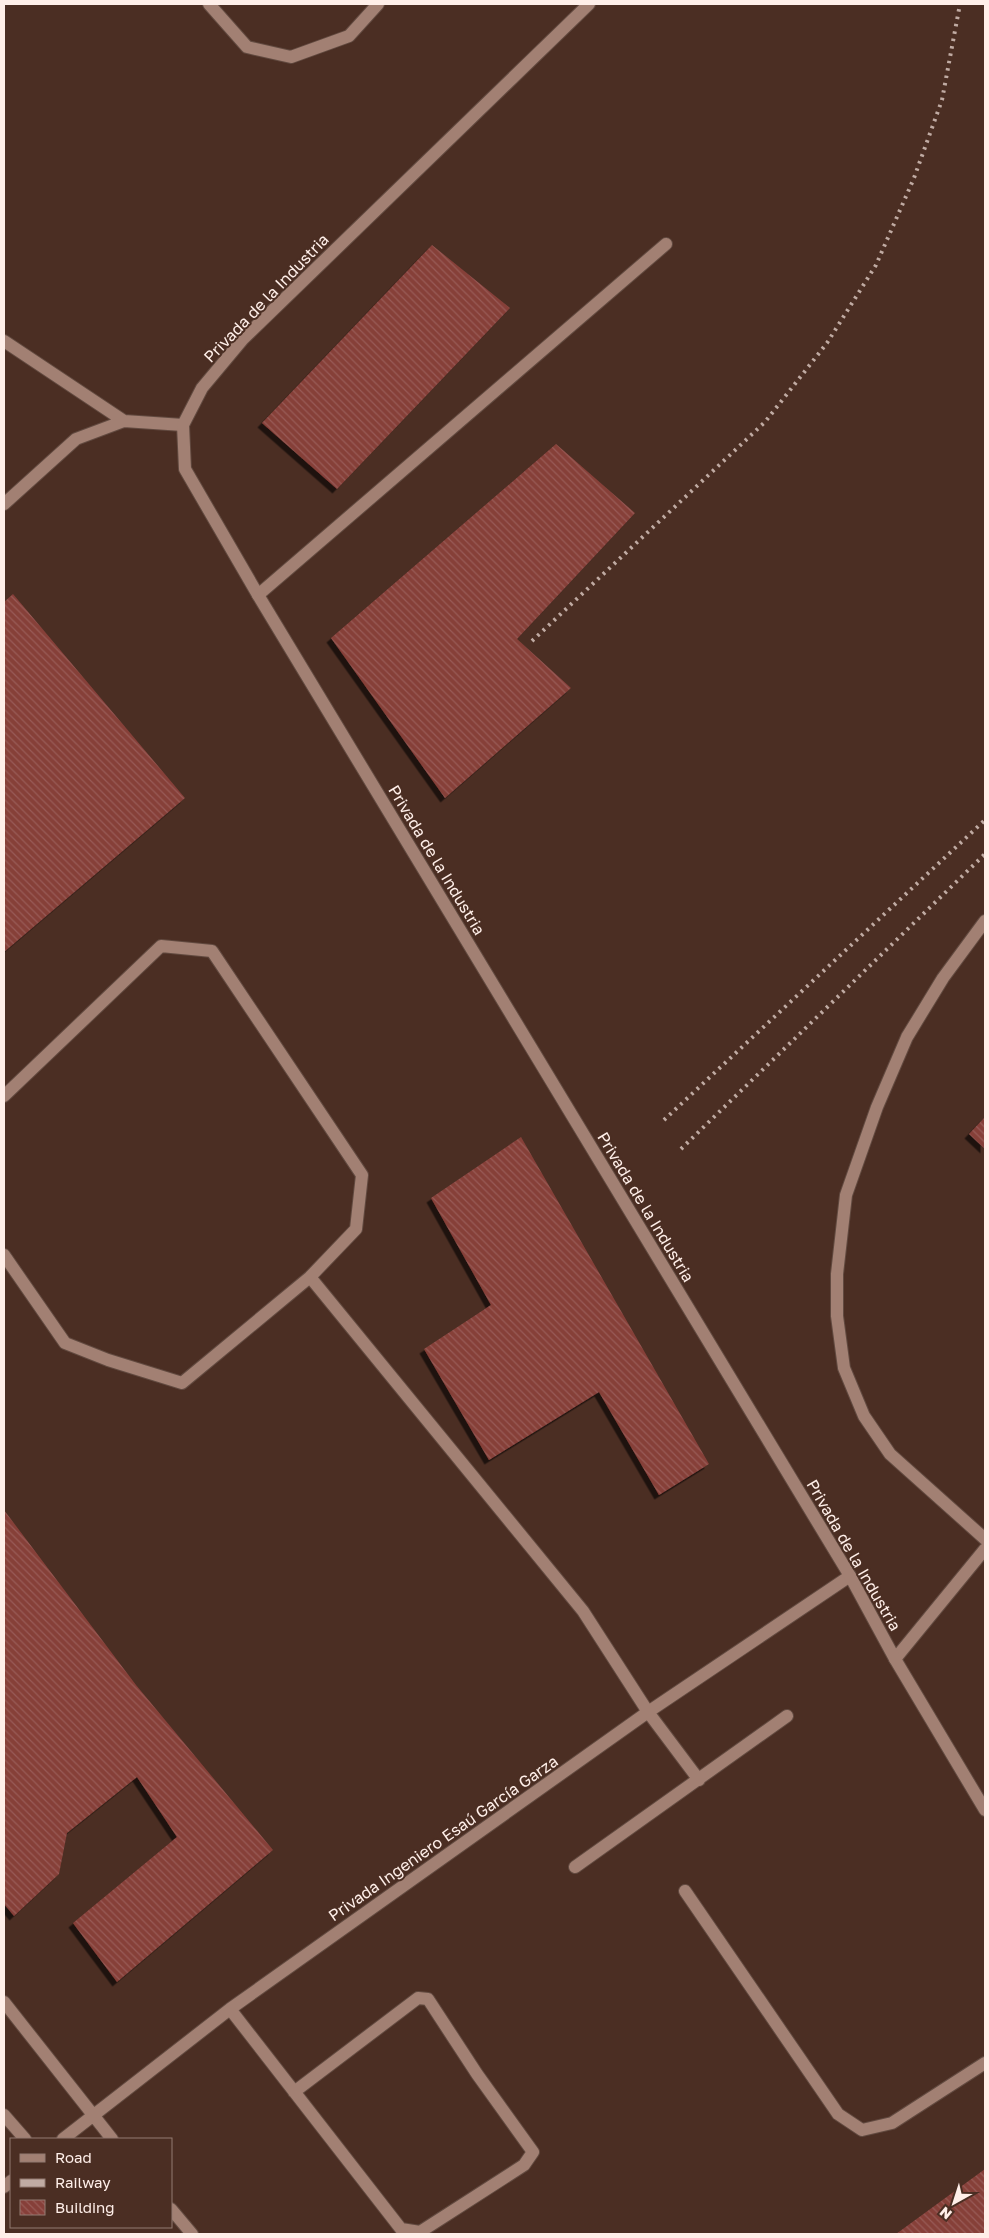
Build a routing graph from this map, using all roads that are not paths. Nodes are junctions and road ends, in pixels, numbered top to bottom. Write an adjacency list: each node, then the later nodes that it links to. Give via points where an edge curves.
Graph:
1 (209, 4): 2 (street, via 247,47 291,57 349,36)
2 (378, 4)
3 (589, 4): 7 (street, Privada de la Industria, via 243,339 202,388)
4 (666, 244): 9 (street)
5 (4, 341): 6 (street)
6 (124, 420): 7 (street); 8 (street, via 76,439)
7 (183, 426): 9 (street, Privada de la Industria, via 185,469)
8 (4, 504)
9 (258, 596): 16 (street, Privada de la Industria)
10 (985, 921): 14 (street, via 943,978 899,1055 846,1195 837,1274 837,1316 844,1368 864,1416 890,1454)
11 (4, 1096): 13 (street, via 161,946 212,951 362,1175 356,1229)
12 (4, 1255): 13 (street, via 65,1343 182,1383)
13 (310, 1277): 18 (street, via 583,1611)
14 (985, 1539)
15 (985, 1549): 17 (street)
16 (850, 1576): 17 (street, Privada de la Industria); 18 (street, Privada Ingeniero Esaú García Garza)
17 (895, 1659): 21 (street, Privada de la Industria)
18 (648, 1712): 20 (street); 25 (street, Privada Ingeniero Esaú García Garza)
19 (787, 1716): 20 (street)
20 (699, 1780): 22 (street)
21 (985, 1810)
22 (574, 1867)
23 (685, 1891): 26 (street, via 838,2114 862,2130 892,2123)
24 (4, 2002): 29 (street)
25 (230, 2009): 27 (street); 29 (street, Privada Ingeniero Esaú García Garza)
26 (985, 2062)
27 (294, 2092): 27 (street, via 401,2229 420,2232 524,2165 533,2152 428,1999 418,1998)
28 (4, 2114): 30 (street)
29 (92, 2116): 31 (street, Privada Ingeniero Esaú García Garza); 32 (street)
30 (24, 2138)
31 (64, 2138)
32 (111, 2138)
33 (172, 2210): 34 (street)
34 (192, 2234)

